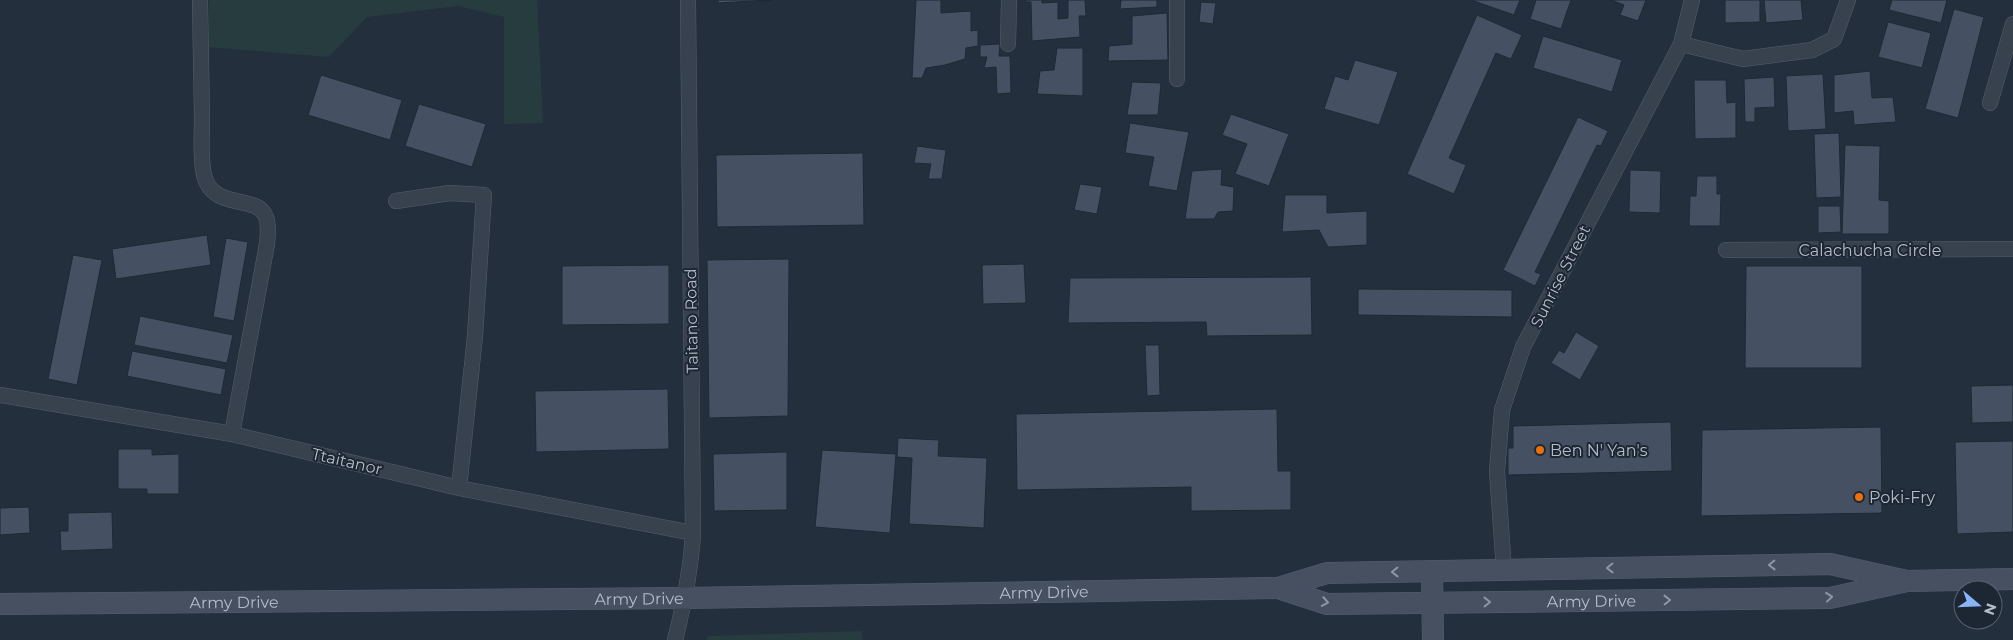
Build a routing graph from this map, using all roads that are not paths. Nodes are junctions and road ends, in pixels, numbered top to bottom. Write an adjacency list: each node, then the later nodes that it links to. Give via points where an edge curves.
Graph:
1 (200, 0): 16 (street, via 204,175 212,190 226,199 260,208 266,216 268,229)
2 (688, 0): 18 (street, Taitano Road)
3 (1009, 0): 8 (street)
4 (1177, 0): 10 (street)
5 (1692, 0): 9 (street, Sunrise Street)
6 (1848, 0): 9 (street, via 1834,39 1812,50 1743,59)
7 (2013, 24): 11 (street)
8 (1008, 44)
9 (1681, 44): 19 (street, Sunrise Street, via 1523,347 1502,410 1497,472)
10 (1177, 79)
11 (1990, 103)
12 (396, 201): 17 (street, via 450,193 484,195 473,354)
13 (2013, 249): 14 (street, Calachucha Circle)
14 (1726, 250)
15 (0, 395): 16 (street, Ttaitanor)
16 (232, 434): 17 (street, Ttaitanor)
17 (459, 488): 18 (street, Ttaitanor)
18 (693, 532): 24 (street, Taitano Road)
19 (1504, 570): 20 (main road, Army Drive); 22 (main road, Army Drive, one-way to 19, via 1830,564)
20 (1432, 571): 23 (main road, Army Drive, one-way to 23, via 1327,573); 25 (main road)
21 (2013, 579): 22 (main road, Army Drive)
22 (1907, 581): 25 (main road, Army Drive, one-way to 22, via 1830,598)
23 (1278, 588): 24 (main road, Army Drive); 25 (main road, Army Drive, one-way to 25, via 1327,604)
24 (686, 598): 26 (main road, Army Drive); 27 (street, Taitano Road)
25 (1432, 603): 28 (main road)
26 (0, 604)
27 (675, 640)
28 (1433, 640)

